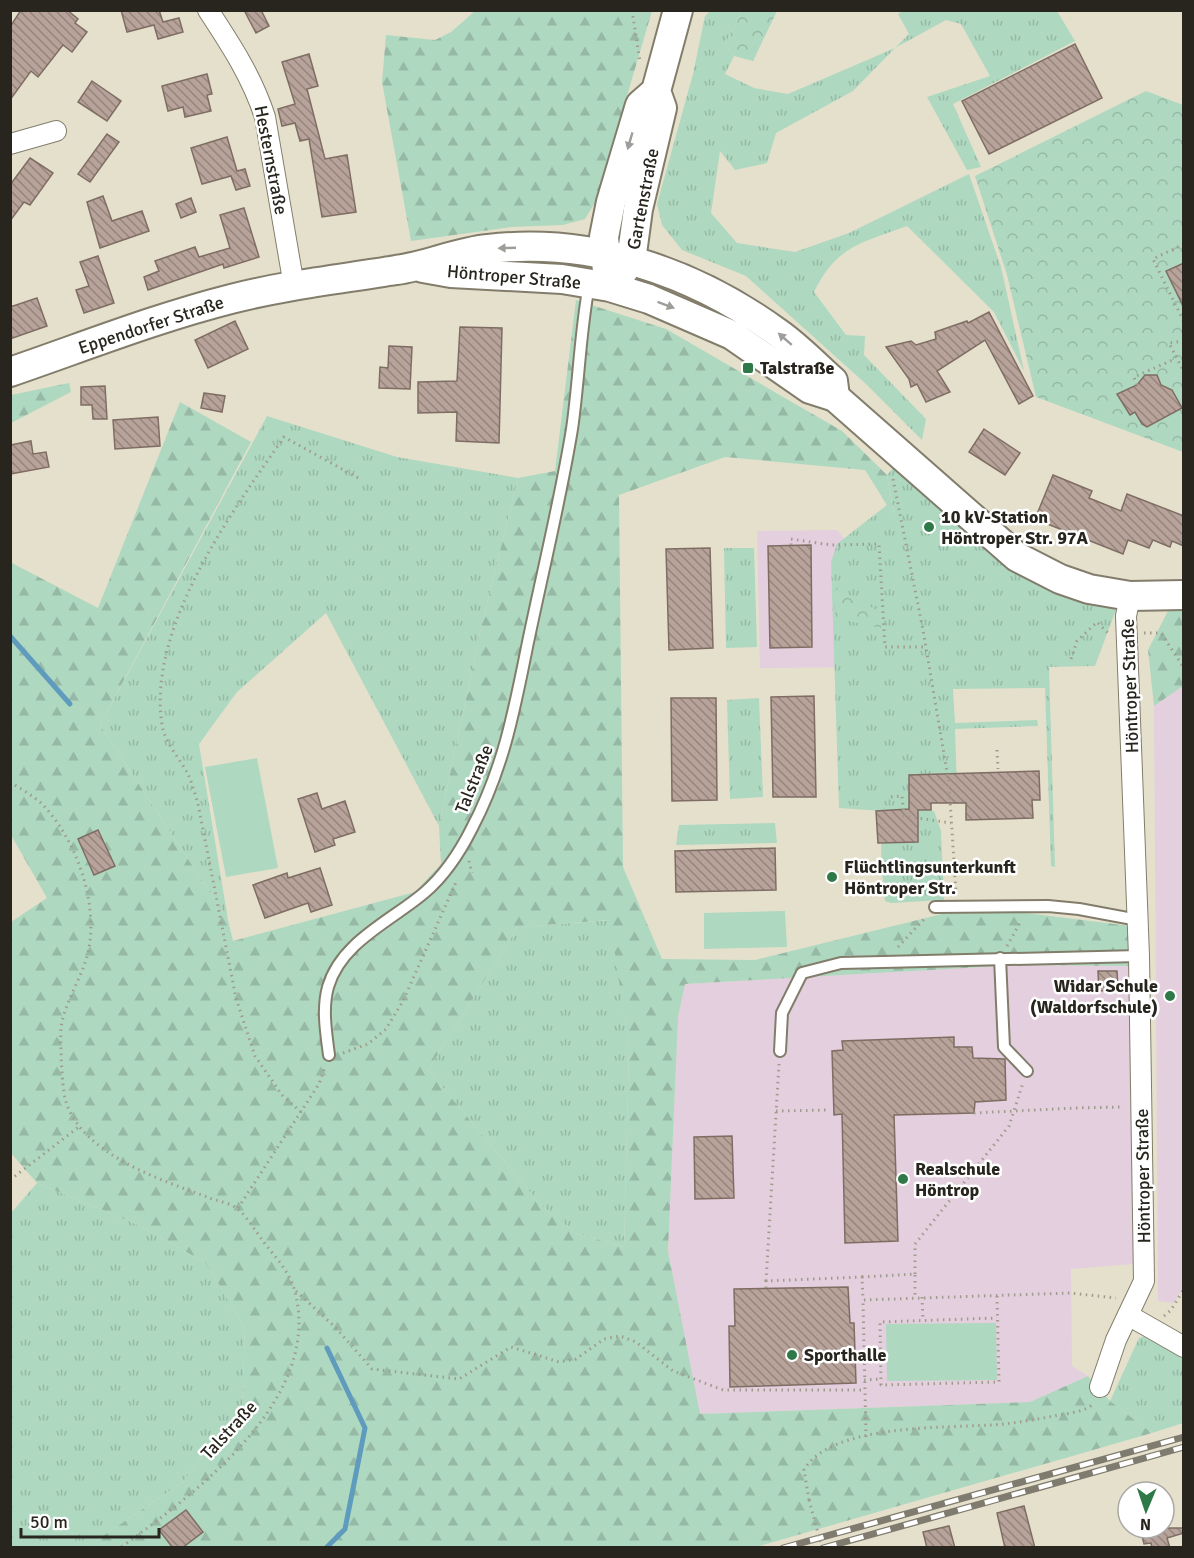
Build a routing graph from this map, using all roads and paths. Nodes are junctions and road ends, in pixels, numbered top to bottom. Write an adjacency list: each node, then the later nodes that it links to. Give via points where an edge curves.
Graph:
1 (208, 10): 13 (street, Hesternstraße, via 245,66 260,101)
2 (632, 10): 4 (path, via 639,61)
3 (678, 10): 4 (street, Gartenstraße)
4 (658, 83): 7 (street, Gartenstraße, one-way to 7, via 640,105); 11 (street, Gartenstraße, via 662,108 638,208)
5 (56, 131): 6 (street)
6 (10, 144)
7 (611, 202): 9 (street, Gartenstraße, via 590,228); 10 (street, Gartenstraße)
8 (1184, 244): 16 (path, via 1153,259)
9 (566, 248): 10 (street, Höntroper Straße); 12 (street, Höntroper Straße, one-way to 12, via 489,248 451,254)
10 (604, 254): 11 (street, Höntroper Straße); 14 (street, Gartenstraße)
11 (631, 261): 14 (street, Gartenstraße); 23 (street, Höntroper Straße, one-way to 11, via 833,381 779,333 702,287 660,268)
12 (418, 267): 13 (street, Höntroper Straße); 14 (street, Höntroper Straße)
13 (294, 286): 20 (street, Eppendorfer Straße, via 219,302)
14 (600, 286): 23 (street, Höntroper Straße, one-way to 23, via 682,312 732,335 810,389); 39 (lane, Talstraße, via 579,346 572,428 514,717 486,801)
15 (1184, 309): 16 (path)
16 (1178, 312): 17 (path)
17 (1184, 322)
18 (1184, 341): 19 (path, via 1169,343)
19 (1175, 359): 21 (path); 22 (path, via 1134,377)
20 (10, 372)
21 (1184, 372)
22 (1137, 385)
23 (835, 397): 24 (street, Höntroper Straße)
24 (906, 461): 28 (street, Höntroper Straße, via 1017,557 1075,585); 31 (path, via 892,477)
25 (360, 479): 55 (path, via 284,437 237,504 169,637 160,702 163,729 189,776 198,804 236,998 255,1056 282,1095)
26 (791, 545): 31 (path, via 791,539 831,545 879,544 885,647)
27 (1184, 595): 28 (street, Höntroper Straße)
28 (1130, 596): 43 (street, Höntroper Straße, via 1126,616)
29 (1147, 633): 33 (path, via 1161,633)
30 (1110, 634): 32 (path, via 1097,622 1077,641)
31 (926, 647): 38 (path, via 949,784)
32 (1071, 659)
33 (1184, 668)
34 (997, 750): 35 (path)
35 (998, 770)
36 (10, 782): 57 (path, via 42,804 63,830 86,885 91,920 88,952 61,1028 65,1099)
37 (891, 797): 38 (path, via 902,796 904,816)
38 (951, 823): 41 (path)
39 (456, 857): 50 (lane, Talstraße, via 424,893 369,933 339,966 328,987 325,1005); 50 (path, via 459,874 454,889 404,1001 386,1029 368,1044)
40 (935, 907): 41 (lane)
41 (957, 908): 43 (lane, via 1047,906)
42 (924, 920): 46 (path)
43 (1138, 920): 47 (street, Höntroper Straße)
44 (1020, 924): 45 (path)
45 (1009, 942)
46 (902, 943)
47 (1139, 956): 48 (lane); 52 (street, Höntroper Straße)
48 (1000, 958): 49 (lane, via 841,963 802,973 783,1013); 51 (lane, via 1004,1047)
49 (780, 1051): 54 (path)
50 (329, 1054): 55 (path, via 319,1084)
51 (1027, 1071): 60 (path, via 1009,1126 915,1244)
52 (1142, 1106): 56 (path, bridge); 70 (street, Höntroper Straße, via 1144,1281)
53 (828, 1110): 54 (path)
54 (776, 1111): 62 (path)
55 (301, 1112): 59 (path)
56 (974, 1113)
57 (80, 1126): 58 (path); 59 (path, via 115,1158 148,1175)
58 (10, 1180)
59 (238, 1208): 65 (path, Talstraße, via 284,1267)
60 (915, 1275): 61 (path); 67 (path)
61 (862, 1277): 62 (path); 69 (path)
62 (766, 1281): 63 (path)
63 (766, 1288)
64 (1184, 1288): 73 (path, via 1171,1310)
65 (295, 1290): 78 (path, via 372,1369 459,1379 512,1347 560,1362 576,1359 604,1339 620,1336 636,1342 674,1371 723,1390); 80 (path, Talstraße, via 299,1343 274,1404 253,1433 168,1513)
66 (997, 1296): 68 (path); 70 (path, via 1070,1293); 71 (path)
67 (915, 1297): 68 (path); 69 (path)
68 (922, 1297): 72 (path)
69 (862, 1300): 76 (path)
70 (1132, 1307): 73 (street); 77 (street, Höntroper Straße)
71 (997, 1318): 72 (path); 75 (path, via 999,1382 880,1385)
72 (923, 1320): 75 (path, via 880,1322)
73 (1149, 1327): 74 (street)
74 (1184, 1347)
75 (880, 1379): 76 (path)
76 (864, 1380): 78 (path)
77 (1100, 1387): 79 (path, via 1092,1405 1084,1410 1002,1424 930,1426)
78 (864, 1390): 79 (path)
79 (866, 1437): 81 (path, bridge, via 825,1449 804,1470)
80 (120, 1548)
81 (822, 1548)

